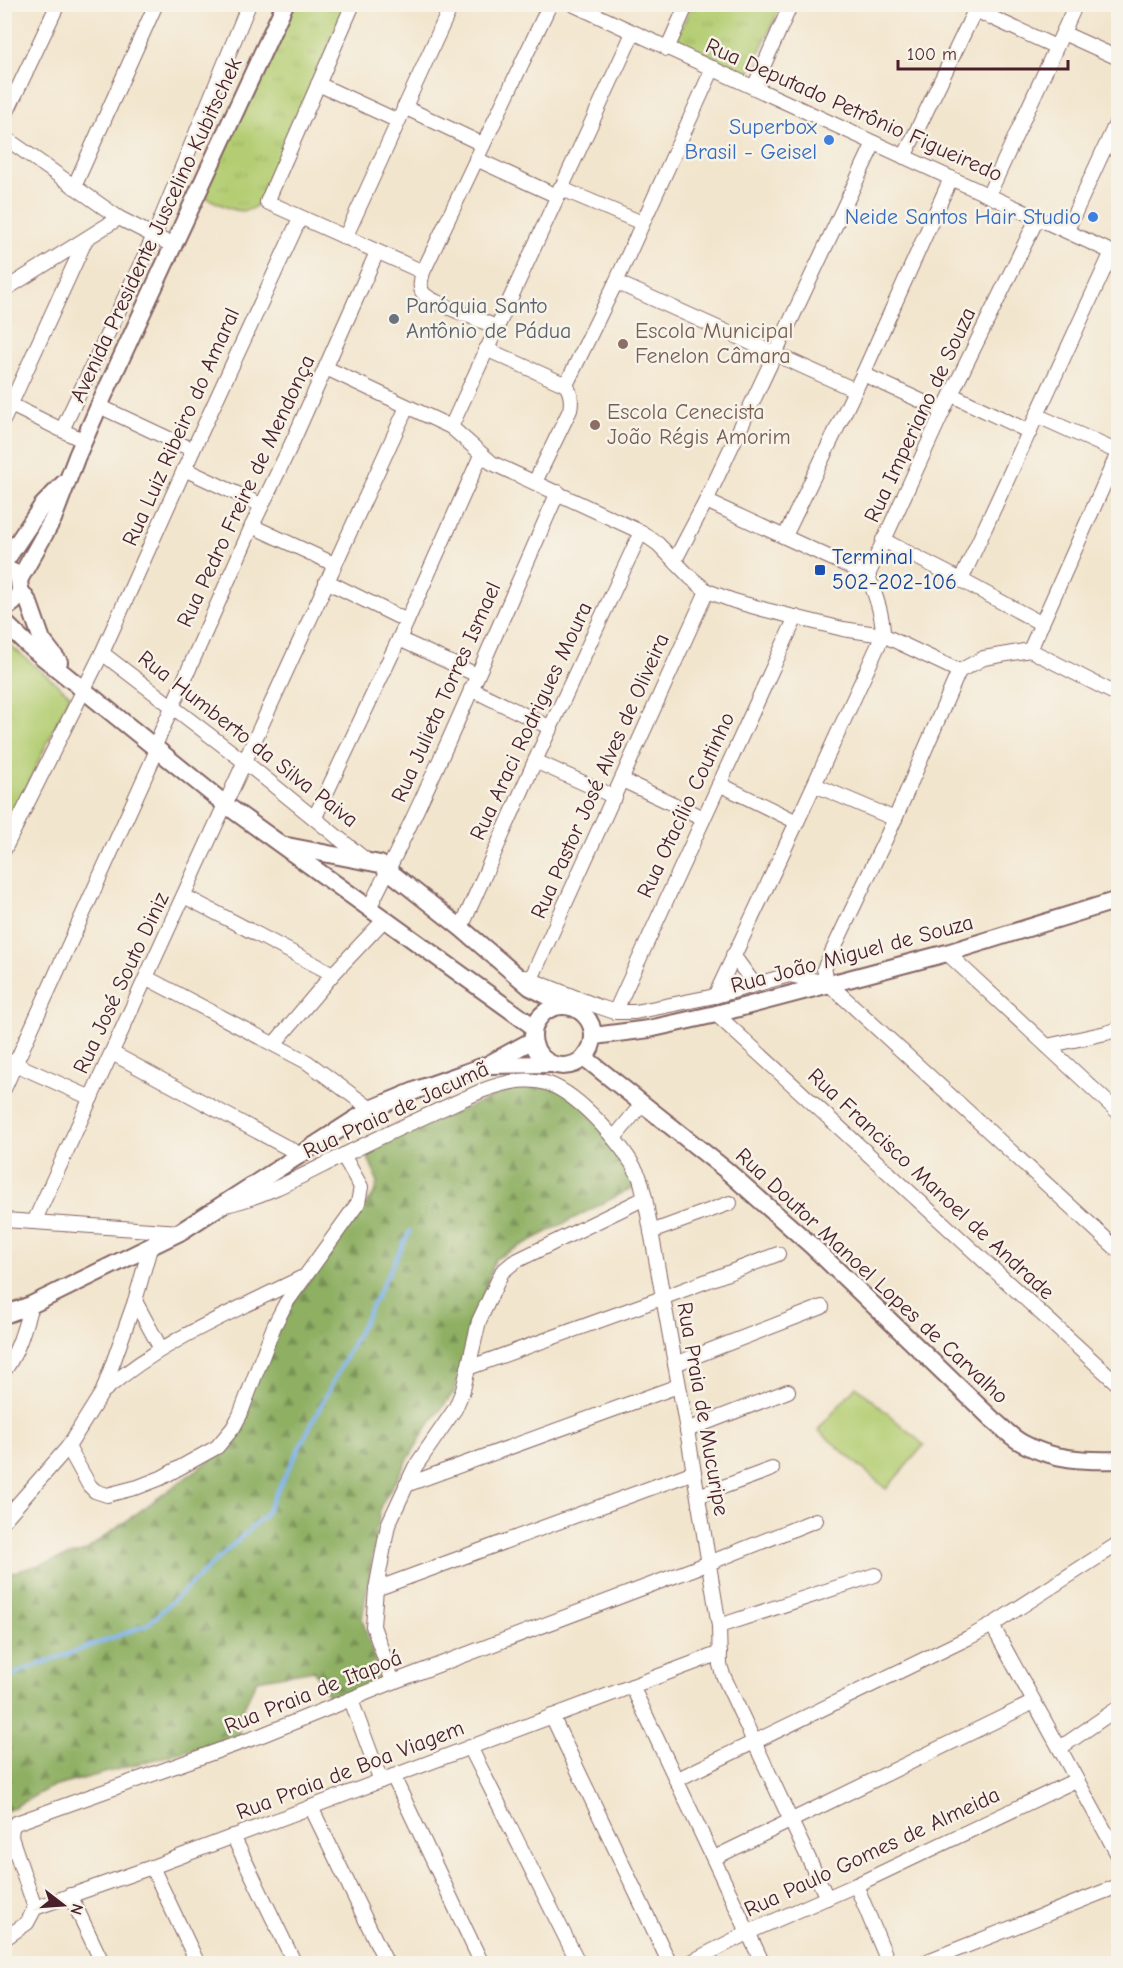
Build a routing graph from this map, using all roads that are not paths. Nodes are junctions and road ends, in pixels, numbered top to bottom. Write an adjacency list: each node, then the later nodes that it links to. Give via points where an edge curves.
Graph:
1 (58, 4): 22 (street)
2 (156, 4): 31 (street)
3 (249, 4): 39 (street)
4 (285, 4): 42 (main road, Avenida Presidente Juscelino Kubitschek)
5 (353, 4): 19 (street)
6 (452, 4): 21 (street)
7 (549, 4): 27 (street)
8 (687, 4): 16 (street)
9 (791, 4): 20 (street)
10 (1076, 4): 14 (street)
11 (582, 6): 13 (street, Rua Deputado Petrônio Figueiredo)
12 (977, 7): 15 (street); 28 (street)
13 (633, 33): 16 (street, Rua Deputado Petrônio Figueiredo); 32 (street)
14 (1063, 33): 15 (street); 17 (street)
15 (1056, 47): 33 (street)
16 (667, 49): 18 (street, Rua Deputado Petrônio Figueiredo)
17 (1119, 58)
18 (713, 68): 20 (street, Rua Deputado Petrônio Figueiredo); 37 (street)
19 (318, 84): 24 (street); 36 (street, via 267,202)
20 (754, 87): 25 (street, Rua Deputado Petrônio Figueiredo)
21 (404, 107): 24 (street); 27 (street)
22 (4, 118)
23 (1119, 119): 38 (street)
24 (398, 121): 40 (street)
25 (874, 143): 28 (street, Rua Deputado Petrônio Figueiredo); 52 (street)
26 (8, 144): 31 (street)
27 (482, 144): 29 (street)
28 (904, 158): 30 (street, Rua Deputado Petrônio Figueiredo)
29 (476, 159): 32 (street); 45 (street)
30 (951, 178): 33 (street, Rua Deputado Petrônio Figueiredo); 54 (street)
31 (74, 187): 35 (street)
32 (558, 192): 37 (street); 48 (street)
33 (988, 194): 34 (street, Rua Deputado Petrônio Figueiredo)
34 (1038, 217): 38 (street, Rua Deputado Petrônio Figueiredo); 57 (street, Rua Imperiano de Souza)
35 (119, 218): 39 (street); 41 (street)
36 (300, 218): 40 (street); 68 (street, Rua Luiz Ribeiro do Amaral)
37 (642, 223): 46 (street)
38 (1067, 230): 44 (street, Rua Deputado Petrônio Figueiredo)
39 (154, 236): 42 (street); 49 (street)
40 (345, 238): 43 (street)
41 (86, 239): 47 (street); 58 (street)
42 (174, 246): 50 (main road, Avenida Presidente Juscelino Kubitschek)
43 (377, 252): 45 (street); 53 (street, Rua Pedro Freire de Mendonça)
44 (1115, 253): 62 (street)
45 (423, 272): 48 (street, via 424,295)
46 (616, 282): 52 (street); 55 (street)
47 (4, 290)
48 (496, 327): 51 (street)
49 (108, 333): 50 (street); 65 (street)
50 (127, 344): 59 (main road, Avenida Presidente Juscelino Kubitschek)
51 (486, 349): 55 (street); 64 (street)
52 (776, 355): 56 (street); 75 (street)
53 (326, 368): 60 (street); 76 (street, Rua Pedro Freire de Mendonça)
54 (863, 374): 56 (street); 61 (street)
55 (566, 385): 73 (street, via 570,410)
56 (855, 390): 79 (street)
57 (952, 395): 61 (street, Rua Imperiano de Souza); 66 (street)
58 (11, 405): 63 (street); 65 (street)
59 (99, 406): 67 (main road, Avenida Presidente Juscelino Kubitschek); 68 (street)
60 (407, 407): 64 (street); 83 (street, Rua José Souto Diniz)
61 (943, 411): 80 (street, Rua Imperiano de Souza)
62 (1038, 416): 66 (street); 69 (street)
63 (4, 419)
64 (451, 427): 70 (street)
65 (62, 430): 67 (street)
66 (1030, 432): 86 (street)
67 (84, 441): 72 (main road, Avenida Presidente Juscelino Kubitschek)
68 (193, 450): 71 (street, Rua Luiz Ribeiro do Amaral)
69 (1119, 453): 94 (street)
70 (482, 455): 73 (street); 92 (street)
71 (184, 469): 76 (street); 98 (street, Rua Luiz Ribeiro do Amaral)
72 (70, 475): 82 (main road, via 42,506); 88 (main road, Avenida Presidente Juscelino Kubitschek)
73 (535, 482): 74 (street)
74 (558, 492): 78 (street); 100 (street, Rua Julieta Torres Ismael)
75 (706, 501): 79 (street); 81 (street)
76 (261, 505): 77 (street, Rua Pedro Freire de Mendonça)
77 (252, 526): 83 (street); 104 (street, Rua Pedro Freire de Mendonça)
78 (641, 532): 81 (street); 105 (street, Rua Araci Rodrigues Moura)
79 (785, 536): 85 (street)
80 (883, 540): 85 (street, Rua Imperiano de Souza); 86 (street)
81 (675, 561): 89 (street)
82 (4, 563)
83 (334, 564): 87 (street, Rua José Souto Diniz)
84 (4, 568): 88 (main road, via 15,573)
85 (868, 575): 95 (street, via 880,609)
86 (961, 580): 94 (street)
87 (326, 581): 92 (street); 108 (street, Rua José Souto Diniz)
88 (20, 585): 90 (main road, Avenida Presidente Juscelino Kubitschek, via 18,598); 101 (main road, via 42,640)
89 (707, 591): 91 (street); 109 (street, Rua Pastor José Alves de Oliveira)
90 (4, 608)
91 (796, 617): 95 (street); 110 (street, Rua Otacílio Coutinho)
92 (407, 621): 96 (street)
93 (4, 622): 101 (main road)
94 (1042, 624): 97 (street)
95 (883, 635): 99 (street); 111 (street)
96 (399, 639): 100 (street); 114 (street)
97 (1030, 650): 99 (street, via 984,658); 103 (street)
98 (102, 653): 101 (street, Rua Luiz Ribeiro do Amaral); 104 (street, Rua Humberto da Silva Paiva)
99 (959, 671): 116 (street)
100 (477, 675): 102 (street, Rua Julieta Torres Ismael)
101 (77, 685): 106 (main road); 119 (street, Rua Luiz Ribeiro do Amaral)
102 (471, 689): 105 (street); 121 (street, Rua Julieta Torres Ismael)
103 (1119, 695)
104 (171, 706): 106 (street, Rua Pedro Freire de Mendonça); 108 (street, Rua Humberto da Silva Paiva)
105 (551, 728): 107 (street, Rua Araci Rodrigues Moura)
106 (155, 749): 113 (main road); 146 (street, Rua Pedro Freire de Mendonça)
107 (535, 761): 112 (street); 126 (street, Rua Araci Rodrigues Moura)
108 (246, 763): 113 (street, Rua José Souto Diniz); 114 (street, Rua Humberto da Silva Paiva)
109 (622, 780): 112 (street, Rua Pastor José Alves de Oliveira); 115 (street)
110 (719, 784): 115 (street, Rua Otacílio Coutinho); 117 (street)
111 (815, 785): 116 (street); 117 (street)
112 (615, 797): 132 (street, Rua Pastor José Alves de Oliveira)
113 (226, 805): 118 (main road); 122 (street, Rua José Souto Diniz)
114 (315, 817): 120 (street, Rua Humberto da Silva Paiva)
115 (703, 818): 137 (street, Rua Otacílio Coutinho)
116 (895, 819): 133 (street, via 824,969)
117 (797, 822): 128 (street)
118 (280, 845): 120 (main road); 124 (main road)
119 (4, 850)
120 (367, 861): 121 (main road)
121 (388, 870): 124 (street, Rua Julieta Torres Ismael); 126 (main road)
122 (184, 896): 130 (street); 131 (street, Rua José Souto Diniz)
123 (1119, 900): 127 (main road, Rua João Miguel de Souza)
124 (369, 908): 125 (main road)
125 (384, 920): 130 (street); 140 (main road)
126 (461, 928): 129 (main road)
127 (947, 952): 133 (main road, Rua João Miguel de Souza); 143 (street)
128 (734, 955): 134 (street); 135 (street)
129 (510, 972): 132 (street); 136 (main road)
130 (333, 974): 142 (street)
131 (147, 978): 142 (street); 144 (street, Rua José Souto Diniz)
132 (531, 979): 137 (street)
133 (828, 983): 134 (street, via 789,975); 138 (main road, Rua João Miguel de Souza); 165 (street)
134 (754, 984): 135 (street)
135 (715, 996): 137 (street, via 657,1009)
136 (567, 1006): 140 (main road, via 547,1010 539,1017); 141 (main road, via 583,1013)
137 (615, 1012)
138 (716, 1014): 141 (main road, Rua João Miguel de Souza); 177 (street, Rua Francisco Manoel de Andrade)
139 (1119, 1029): 143 (street)
140 (534, 1033): 147 (main road, via 536,1050); 148 (main road)
141 (594, 1036): 145 (main road)
142 (274, 1044): 152 (street, via 308,1062)
143 (1047, 1046): 153 (street)
144 (112, 1053): 150 (street, Rua José Souto Diniz); 155 (street)
145 (585, 1058): 147 (main road, via 570,1066); 151 (main road, Rua Doutor Manoel Lopes de Carvalho)
146 (10, 1062): 149 (street, Rua Pedro Freire de Mendonça); 150 (street)
147 (551, 1064): 148 (main road)
148 (488, 1065): 152 (main road)
149 (4, 1089)
150 (91, 1098): 161 (street, Rua José Souto Diniz)
151 (642, 1104): 154 (street); 183 (main road, Rua Doutor Manoel Lopes de Carvalho, via 726,1170 812,1246 1021,1443 1064,1459)
152 (371, 1109): 155 (main road)
153 (1119, 1112)
154 (614, 1138): 156 (street, Rua Praia de Jacumã, via 563,1091 549,1084 519,1081 481,1091); 157 (street, Rua Praia de Jacumã, via 640,1179)
155 (301, 1155): 159 (main road)
156 (344, 1155): 159 (street, Rua Praia de Jacumã, via 261,1195); 167 (street, via 361,1187 358,1203)
157 (645, 1198): 163 (street, Rua Praia de Mucuripe); 175 (street, via 514,1262 502,1272 479,1321)
158 (730, 1203): 163 (street)
159 (221, 1206): 162 (main road)
160 (4, 1221): 161 (street)
161 (34, 1222): 162 (street)
162 (180, 1232): 164 (main road)
163 (651, 1232): 168 (street, Rua Praia de Mucuripe)
164 (150, 1248): 169 (street); 170 (main road)
165 (1119, 1250)
166 (777, 1254): 168 (street)
167 (302, 1277): 173 (street); 182 (street, via 274,1326 240,1415 217,1447 161,1478 107,1495 89,1485)
168 (662, 1298): 174 (street, Rua Praia de Mucuripe); 175 (street)
169 (135, 1301): 173 (street); 179 (street)
170 (31, 1305): 172 (main road); 176 (street, via 21,1340)
171 (822, 1307): 174 (street)
172 (4, 1315)
173 (161, 1349): 179 (street)
174 (675, 1364): 178 (street, Rua Praia de Mucuripe)
175 (468, 1368): 186 (street, via 455,1409)
176 (4, 1371)
177 (1119, 1384)
178 (678, 1386): 181 (street, Rua Praia de Mucuripe); 186 (street)
179 (103, 1391): 182 (street)
180 (788, 1391): 181 (street)
181 (687, 1430): 185 (street, Rua Praia de Mucuripe)
182 (68, 1447): 188 (street)
183 (1119, 1460)
184 (772, 1468): 187 (street)
185 (694, 1472): 187 (street, Rua Praia de Mucuripe); 193 (street)
186 (406, 1485): 193 (street, via 388,1525)
187 (698, 1496): 191 (street, Rua Praia de Mucuripe)
188 (4, 1520)
189 (816, 1520): 191 (street, Rua Praia de Itapoá)
190 (1119, 1544): 194 (street)
191 (709, 1563): 195 (street, Rua Praia de Mucuripe); 197 (street, Rua Praia de Itapoá)
192 (875, 1575): 195 (street)
193 (376, 1588): 197 (street, via 373,1626)
194 (992, 1625): 200 (street); 203 (street)
195 (719, 1626): 196 (street, Rua Praia de Mucuripe)
196 (720, 1653): 198 (street, Rua Praia de Boa Viagem); 203 (street, Rua Praia de Mucuripe, via 723,1675)
197 (393, 1682): 199 (street, Rua Praia de Itapoá)
198 (632, 1686): 202 (street, Rua Praia de Boa Viagem); 207 (street)
199 (351, 1700): 206 (street); 219 (street, Rua Praia de Itapoá, via 16,1823 11,1837)
200 (1034, 1702): 205 (street); 210 (street)
201 (1119, 1708): 205 (street)
202 (552, 1716): 204 (street, Rua Praia de Boa Viagem); 228 (street)
203 (753, 1743): 207 (street); 210 (street, Rua Praia de Mucuripe)
204 (470, 1747): 206 (street, Rua Praia de Boa Viagem); 227 (street)
205 (1060, 1748): 208 (street)
206 (387, 1779): 209 (street, Rua Praia de Boa Viagem); 226 (street)
207 (676, 1780): 213 (street)
208 (1076, 1780): 212 (street); 215 (street, Rua Paulo Gomes de Almeida)
209 (310, 1807): 211 (street, Rua Praia de Boa Viagem); 225 (street)
210 (790, 1820): 213 (street); 218 (street, Rua Praia de Mucuripe)
211 (233, 1836): 214 (street, Rua Praia de Boa Viagem); 224 (street)
212 (1119, 1855)
213 (714, 1858): 220 (street)
214 (152, 1867): 217 (street, Rua Praia de Boa Viagem); 223 (street)
215 (856, 1885): 218 (street, Rua Paulo Gomes de Almeida); 231 (street)
216 (1119, 1886): 232 (street)
217 (70, 1895): 219 (street, Rua Praia de Boa Viagem); 222 (street)
218 (827, 1898): 220 (street, Rua Paulo Gomes de Almeida)
219 (35, 1908): 221 (street, Rua Praia de Boa Viagem, via 27,1923)
220 (749, 1932): 229 (street, Rua Paulo Gomes de Almeida); 230 (street)
221 (4, 1939)
222 (103, 1964)
223 (198, 1964)
224 (295, 1964)
225 (387, 1964)
226 (482, 1964)
227 (579, 1964)
228 (670, 1964)
229 (687, 1964)
230 (763, 1964)
231 (889, 1964)
232 (920, 1964)

